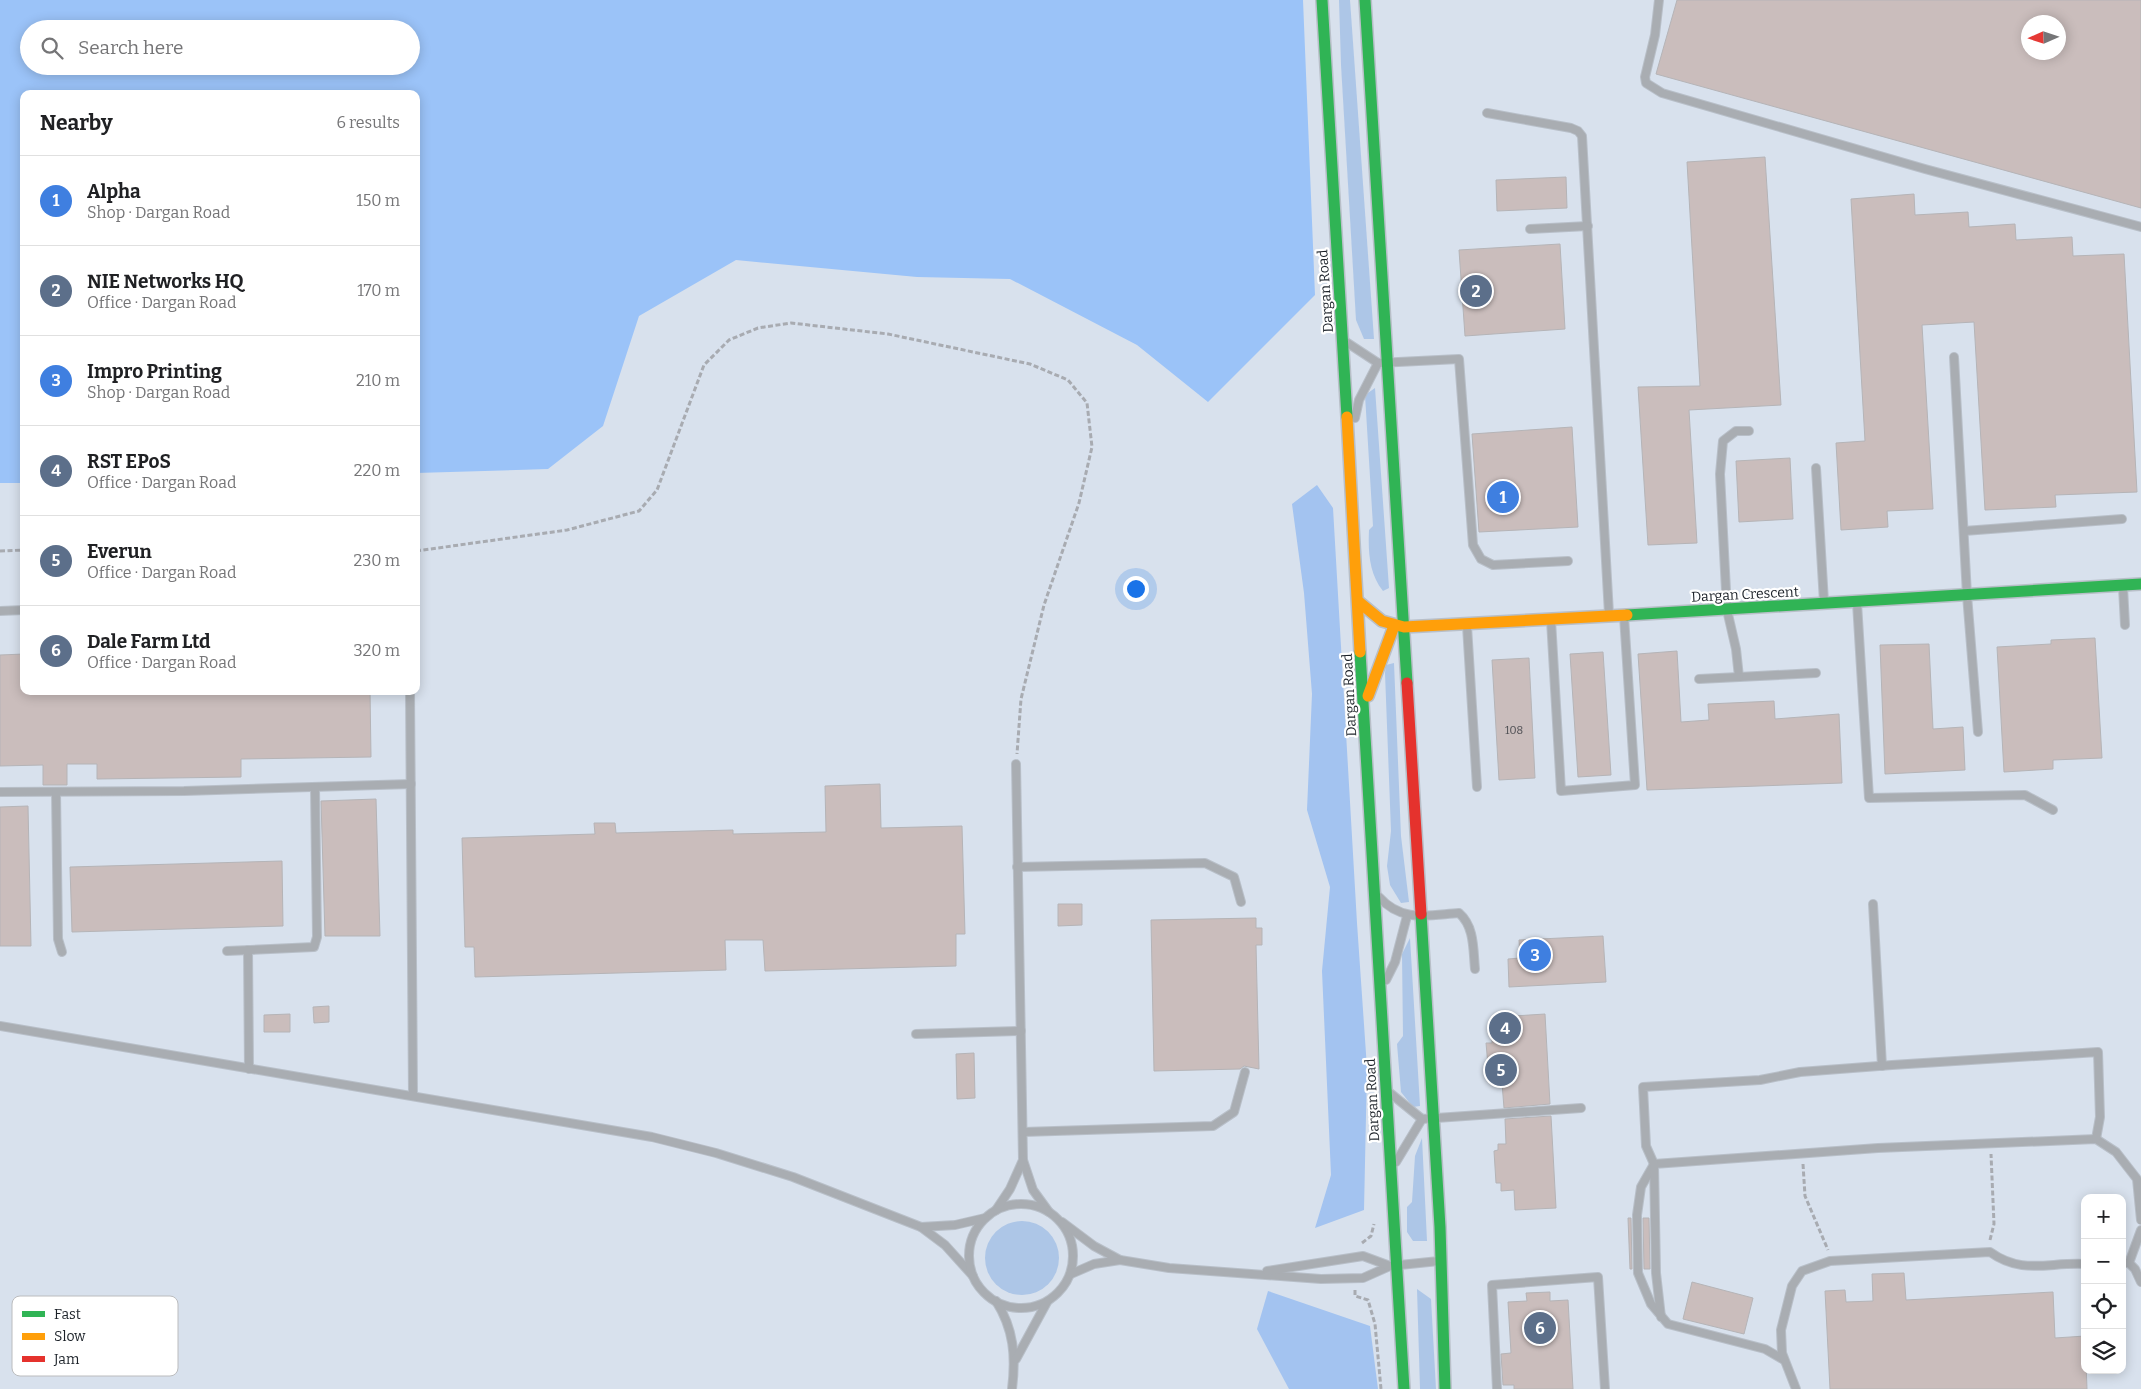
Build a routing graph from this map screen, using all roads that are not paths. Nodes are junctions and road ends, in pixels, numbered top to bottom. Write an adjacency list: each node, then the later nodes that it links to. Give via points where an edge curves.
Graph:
1 (1322, 0): 8 (street, Dargan Road)
2 (1365, 0): 10 (street)
3 (1659, 0): 6 (lane, via 1645,77 1646,83 1662,93 1926,170)
4 (1487, 113): 5 (lane, via 1578,131 1583,141)
5 (1588, 226): 7 (lane); 27 (lane)
6 (2141, 227)
7 (1530, 229)
8 (1343, 340): 10 (lane); 12 (street, Dargan Road)
9 (1954, 357): 15 (lane)
10 (1383, 362): 12 (lane, via 1359,400); 16 (lane, via 1459,359 1473,546 1482,559 1493,565); 31 (street)
11 (1749, 431): 24 (lane, via 1736,431 1723,441 1720,474)
12 (1349, 443): 20 (street, Dargan Road)
13 (1816, 468): 22 (lane)
14 (2122, 519): 15 (lane)
15 (1964, 531): 19 (lane)
16 (1568, 561)
17 (2141, 584): 18 (street, Dargan Crescent)
18 (2123, 585): 19 (street, Dargan Crescent); 30 (lane)
19 (1967, 595): 21 (street, Dargan Crescent); 37 (lane)
20 (1359, 602): 31 (street, via 1382,621); 36 (street, Dargan Road)
21 (1857, 602): 22 (street, Dargan Crescent); 44 (lane, via 1869,798 2025,795)
22 (1824, 604): 24 (street, Dargan Crescent)
23 (20, 610): 25 (lane)
24 (1727, 610): 26 (street, Dargan Crescent); 33 (lane)
25 (0, 611)
26 (1624, 616): 27 (street, Dargan Crescent); 28 (lane, via 1635,785 1561,791)
27 (1609, 617): 28 (street, Dargan Crescent)
28 (1551, 620): 29 (street, Dargan Crescent)
29 (1467, 624): 31 (street, Dargan Crescent); 40 (lane)
30 (2125, 625)
31 (1399, 627): 36 (street); 50 (street)
32 (1816, 673): 33 (lane)
33 (1739, 677): 34 (lane)
34 (1699, 679)
35 (410, 695): 39 (lane)
36 (1364, 707): 46 (street, Dargan Road)
37 (1978, 732)
38 (1016, 764): 45 (lane)
39 (411, 784): 41 (lane); 63 (lane)
40 (1477, 787)
41 (315, 788): 43 (lane); 51 (lane, via 314,947)
42 (0, 792): 43 (lane)
43 (56, 792): 53 (lane, via 58,939)
44 (2053, 810)
45 (1017, 867): 47 (lane, via 1205,863 1234,877); 57 (lane)
46 (1375, 892): 49 (lane, via 1385,903); 55 (street, Dargan Road)
47 (1241, 902)
48 (1872, 904): 59 (lane)
49 (1407, 916): 50 (lane); 55 (lane, via 1395,962)
50 (1421, 916): 54 (lane, via 1459,913 1466,919 1472,936); 65 (street)
51 (248, 950): 52 (lane); 60 (lane)
52 (227, 951)
53 (62, 952)
54 (1475, 970)
55 (1380, 991): 62 (street, Dargan Road)
56 (0, 1026): 60 (lane)
57 (1020, 1031): 58 (lane); 66 (lane)
58 (916, 1034)
59 (1882, 1066): 67 (lane, via 2098,1052 2100,1117); 69 (lane, via 1800,1072 1760,1080 1643,1087 1646,1146)
60 (249, 1068): 63 (lane)
61 (1245, 1072): 66 (lane, via 1234,1112 1213,1126)
62 (1386, 1090): 65 (lane); 70 (street, Dargan Road)
63 (414, 1096): 76 (lane, via 652,1137 707,1151 793,1178)
64 (1581, 1108): 65 (lane)
65 (1427, 1118): 70 (lane); 79 (street)
66 (1023, 1132): 68 (lane)
67 (2096, 1139): 69 (lane, via 1803,1153); 74 (lane, via 2116,1152 2137,1179)
68 (1023, 1160): 71 (lane); 72 (lane, via 1034,1190)
69 (1654, 1164): 89 (lane); 89 (lane, via 1641,1187 1638,1273 1650,1304)
70 (1391, 1170): 82 (street, Dargan Road)
71 (996, 1210): 72 (lane, via 1023,1204); 73 (lane)
72 (1050, 1212): 75 (lane)
73 (985, 1218): 76 (lane, via 955,1225); 85 (lane, via 970,1245 969,1261)
74 (2141, 1220)
75 (1062, 1222): 78 (lane, via 1094,1246); 84 (lane, via 1071,1238 1074,1256)
76 (921, 1227): 85 (lane, via 945,1246)
77 (2141, 1230): 80 (lane)
78 (1120, 1260): 83 (lane, via 1208,1272); 84 (lane, via 1094,1264)
79 (1441, 1261): 82 (lane); 94 (street)
80 (2126, 1263): 86 (lane, via 2135,1269)
81 (2081, 1264): 91 (lane, via 2027,1267 2004,1262 1990,1252 1830,1261 1802,1272 1792,1286 1781,1330)
82 (1393, 1266): 83 (lane, via 1363,1278 1322,1279); 83 (lane, via 1363,1256); 93 (street, Dargan Road)
83 (1256, 1273)
84 (1071, 1274): 88 (lane, via 1061,1290)
85 (973, 1276): 87 (lane, via 982,1290)
86 (2141, 1282)
87 (996, 1301): 88 (lane, via 1008,1307 1021,1308 1035,1307); 90 (lane, via 1006,1316)
88 (1048, 1301): 90 (lane)
89 (1660, 1317): 91 (lane, via 1668,1324 1765,1349)
90 (1016, 1359): 92 (lane)
91 (1784, 1360): 97 (lane)
92 (1012, 1389)
93 (1404, 1389)
94 (1445, 1389)
95 (1498, 1389): 96 (lane, via 1492,1285 1598,1277)
96 (1605, 1389)
97 (1796, 1389)

